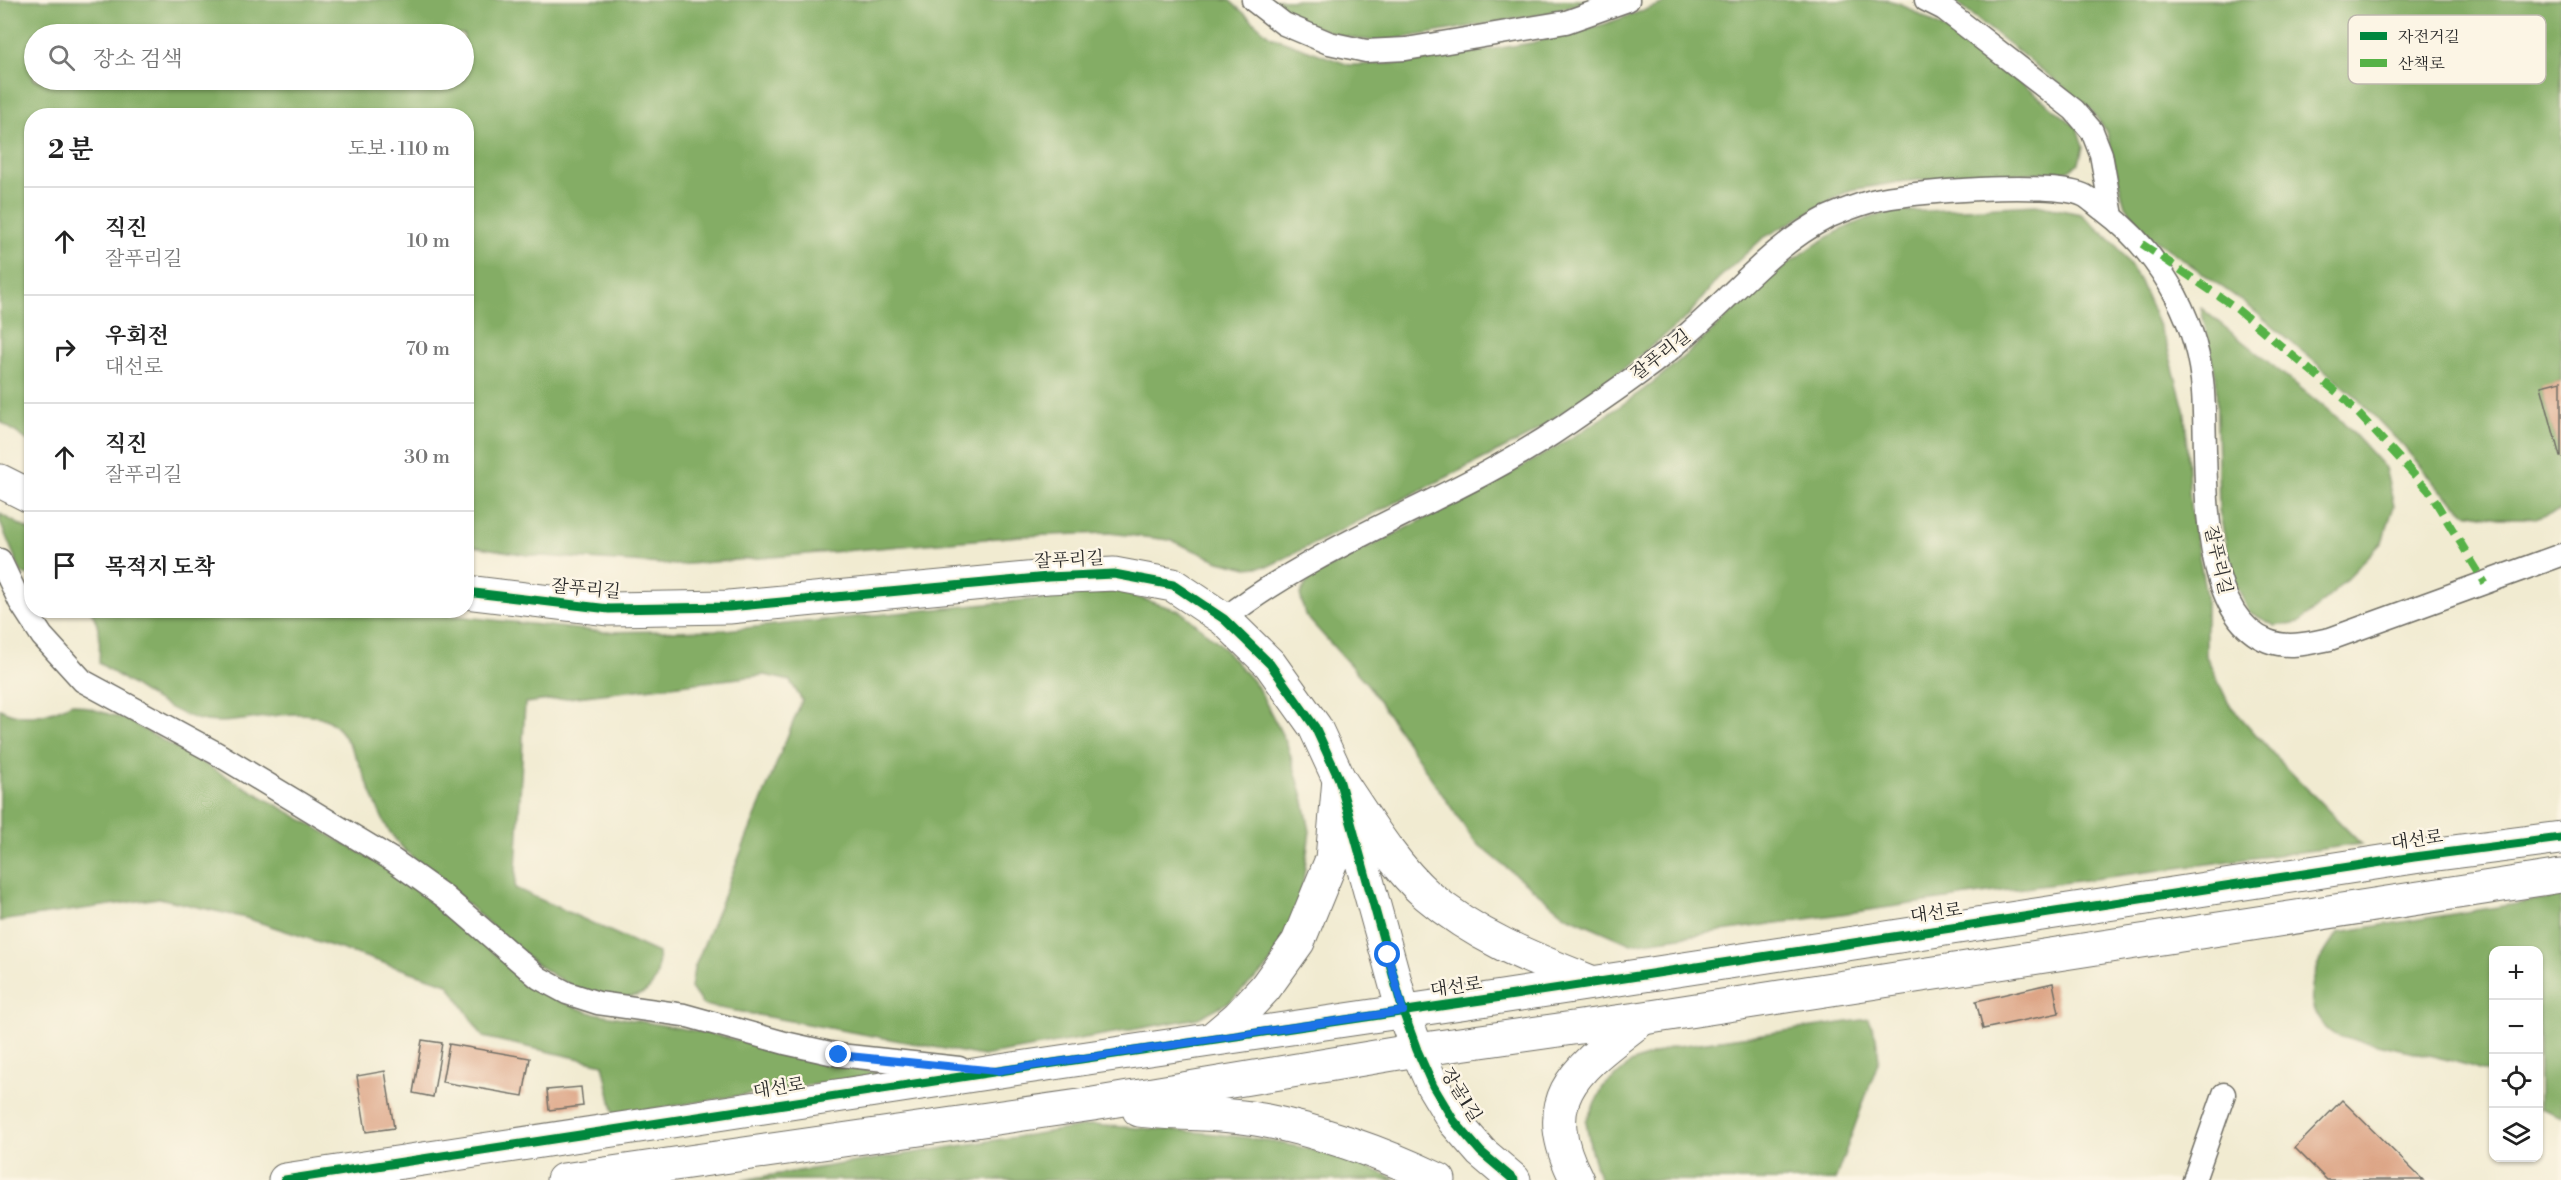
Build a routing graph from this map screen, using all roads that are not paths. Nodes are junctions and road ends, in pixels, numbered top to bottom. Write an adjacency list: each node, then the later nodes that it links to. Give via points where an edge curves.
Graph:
1 (1253, 0): 2 (lane, via 1284,24 1329,43 1366,51 1406,49 1566,22)
2 (1628, 0)
3 (1926, 0): 4 (lane, via 1944,9 2074,110 2092,131 2101,154)
4 (2112, 216): 7 (lane, 잘푸리길, via 2142,244 2171,285 2190,330 2202,379 2206,508 2229,606 2247,629 2271,643 2299,646 2330,639); 12 (lane, 잘푸리길, via 2083,195 2040,189 1918,193 1872,201 1830,216 1789,240 1689,334 1560,429 1477,479 1291,572)
5 (0, 481): 6 (street)
6 (24, 494)
7 (2561, 555)
8 (0, 560): 10 (lane)
9 (474, 593): 12 (street, 잘푸리길, via 609,609 677,609 1114,574 1173,585)
10 (24, 608)
11 (30, 618): 21 (lane, via 83,681 216,753 393,860 445,897 538,978 567,993 598,1003 684,1015 839,1055)
12 (1224, 619): 13 (street, 잘푸리길, via 1270,664 1315,726)
13 (1339, 779): 16 (street, via 1384,845 1426,894 1462,922 1509,949); 17 (street, 잘푸리길); 19 (street, via 1332,858 1298,942 1265,988)
14 (2561, 838): 16 (street, 대선로)
15 (2561, 876): 18 (street)
16 (1591, 982): 17 (street, 대선로)
17 (1403, 1011): 19 (street, 대선로); 20 (street, 장골1길)
18 (1644, 1018): 20 (street); 28 (street, via 1600,1052 1572,1081 1559,1107 1560,1135)
19 (1212, 1039): 21 (street, 대선로)
20 (1417, 1050): 23 (street); 27 (street, 장골1길, via 1454,1121 1481,1152)
21 (996, 1071): 24 (street, 대선로)
22 (2224, 1094): 29 (lane)
23 (1093, 1104): 25 (street); 26 (street, via 1261,1119 1395,1159)
24 (285, 1180)
25 (563, 1180)
26 (1439, 1180)
27 (1514, 1180)
28 (1577, 1180)
29 (2194, 1180)

